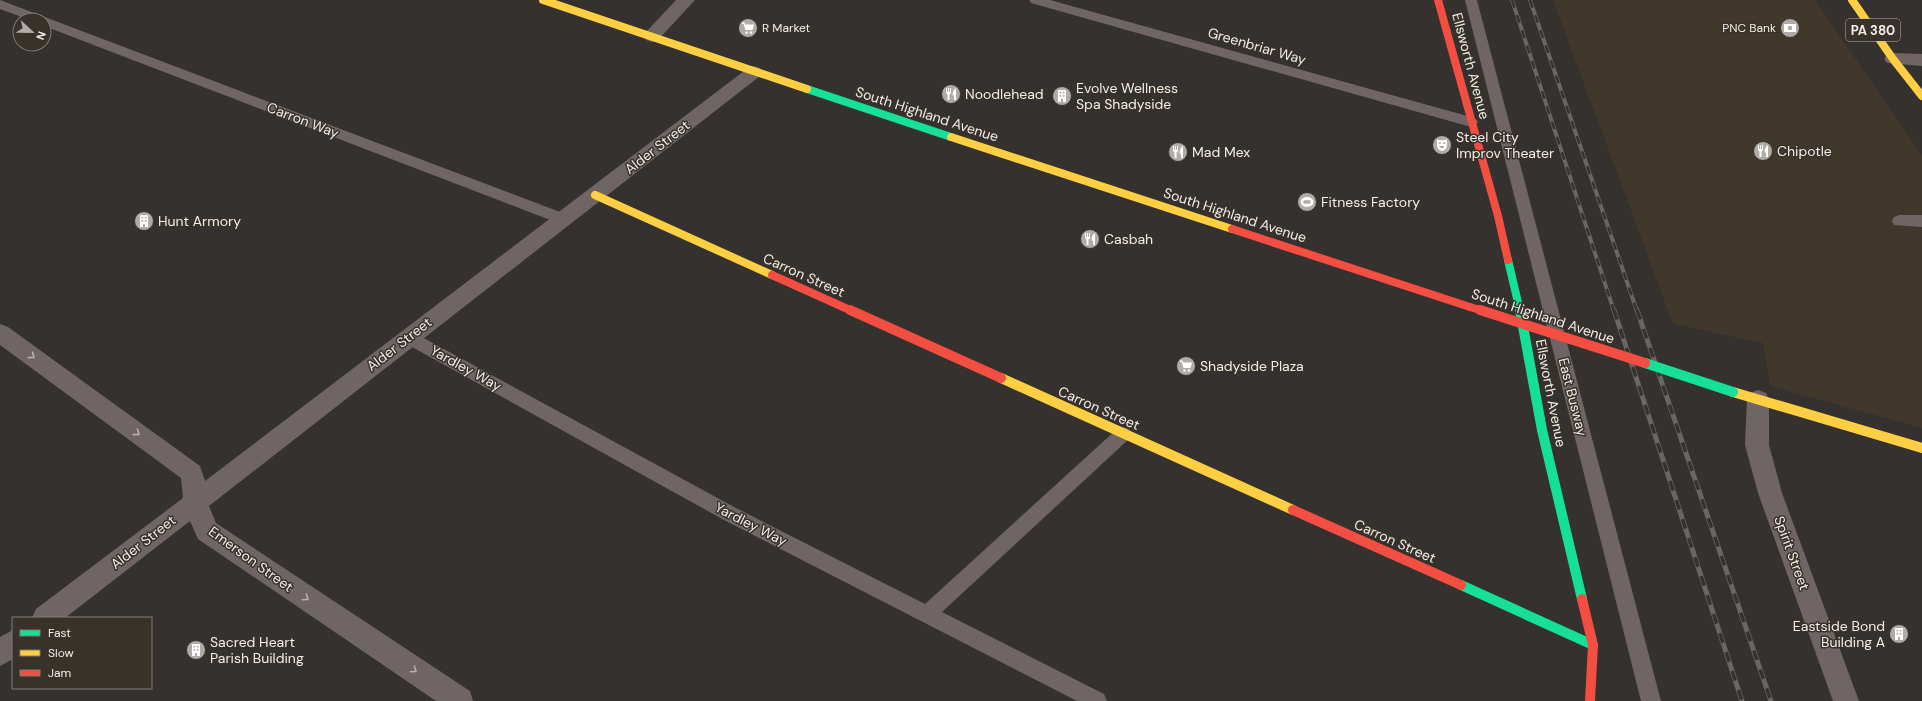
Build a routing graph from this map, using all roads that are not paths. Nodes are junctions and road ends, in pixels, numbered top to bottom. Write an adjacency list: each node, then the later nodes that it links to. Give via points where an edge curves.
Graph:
1 (543, 0): 10 (street, South Highland Avenue)
2 (686, 0): 10 (street)
3 (1035, 0): 15 (lane, Greenbriar Way)
4 (1438, 0): 15 (street, Ellsworth Avenue)
5 (1471, 0): 34 (lane, East Busway)
6 (1852, 0): 11 (street, PA 380)
7 (0, 4): 8 (lane, Carron Way)
8 (22, 12)
9 (52, 23): 17 (lane, Carron Way)
10 (652, 36): 13 (street, South Highland Avenue)
11 (1893, 59): 12 (street); 14 (street, PA 380)
12 (1922, 60)
13 (754, 72): 16 (street, Alder Street); 22 (street, South Highland Avenue, bridge)
14 (1922, 96)
15 (1471, 122): 29 (street, Ellsworth Avenue, via 1486,170 1520,311 1542,430)
16 (595, 195): 17 (street, Alder Street); 23 (street, Carron Street)
17 (563, 219): 21 (street, Alder Street)
18 (1899, 221): 19 (lane)
19 (1922, 222)
20 (0, 333): 25 (street, Emerson Street, one-way to 25, via 192,473)
21 (409, 337): 25 (street, Alder Street); 26 (lane, Yardley Way, via 730,514)
22 (1758, 400): 24 (street, South Highland Avenue); 35 (street, Spirit Street, via 1757,445 1770,493)
23 (1123, 434): 26 (lane); 29 (street, Carron Street)
24 (1920, 451)
25 (195, 502): 27 (street, Alder Street); 31 (street, Emerson Street, one-way to 31, via 207,531)
26 (927, 614): 32 (lane, Yardley Way)
27 (47, 617)
28 (12, 644): 30 (street)
29 (1593, 645): 33 (street, Ellsworth Avenue)
30 (0, 654)
31 (460, 701)
32 (1098, 701)
33 (1590, 701)
34 (1651, 701)
35 (1846, 701)

